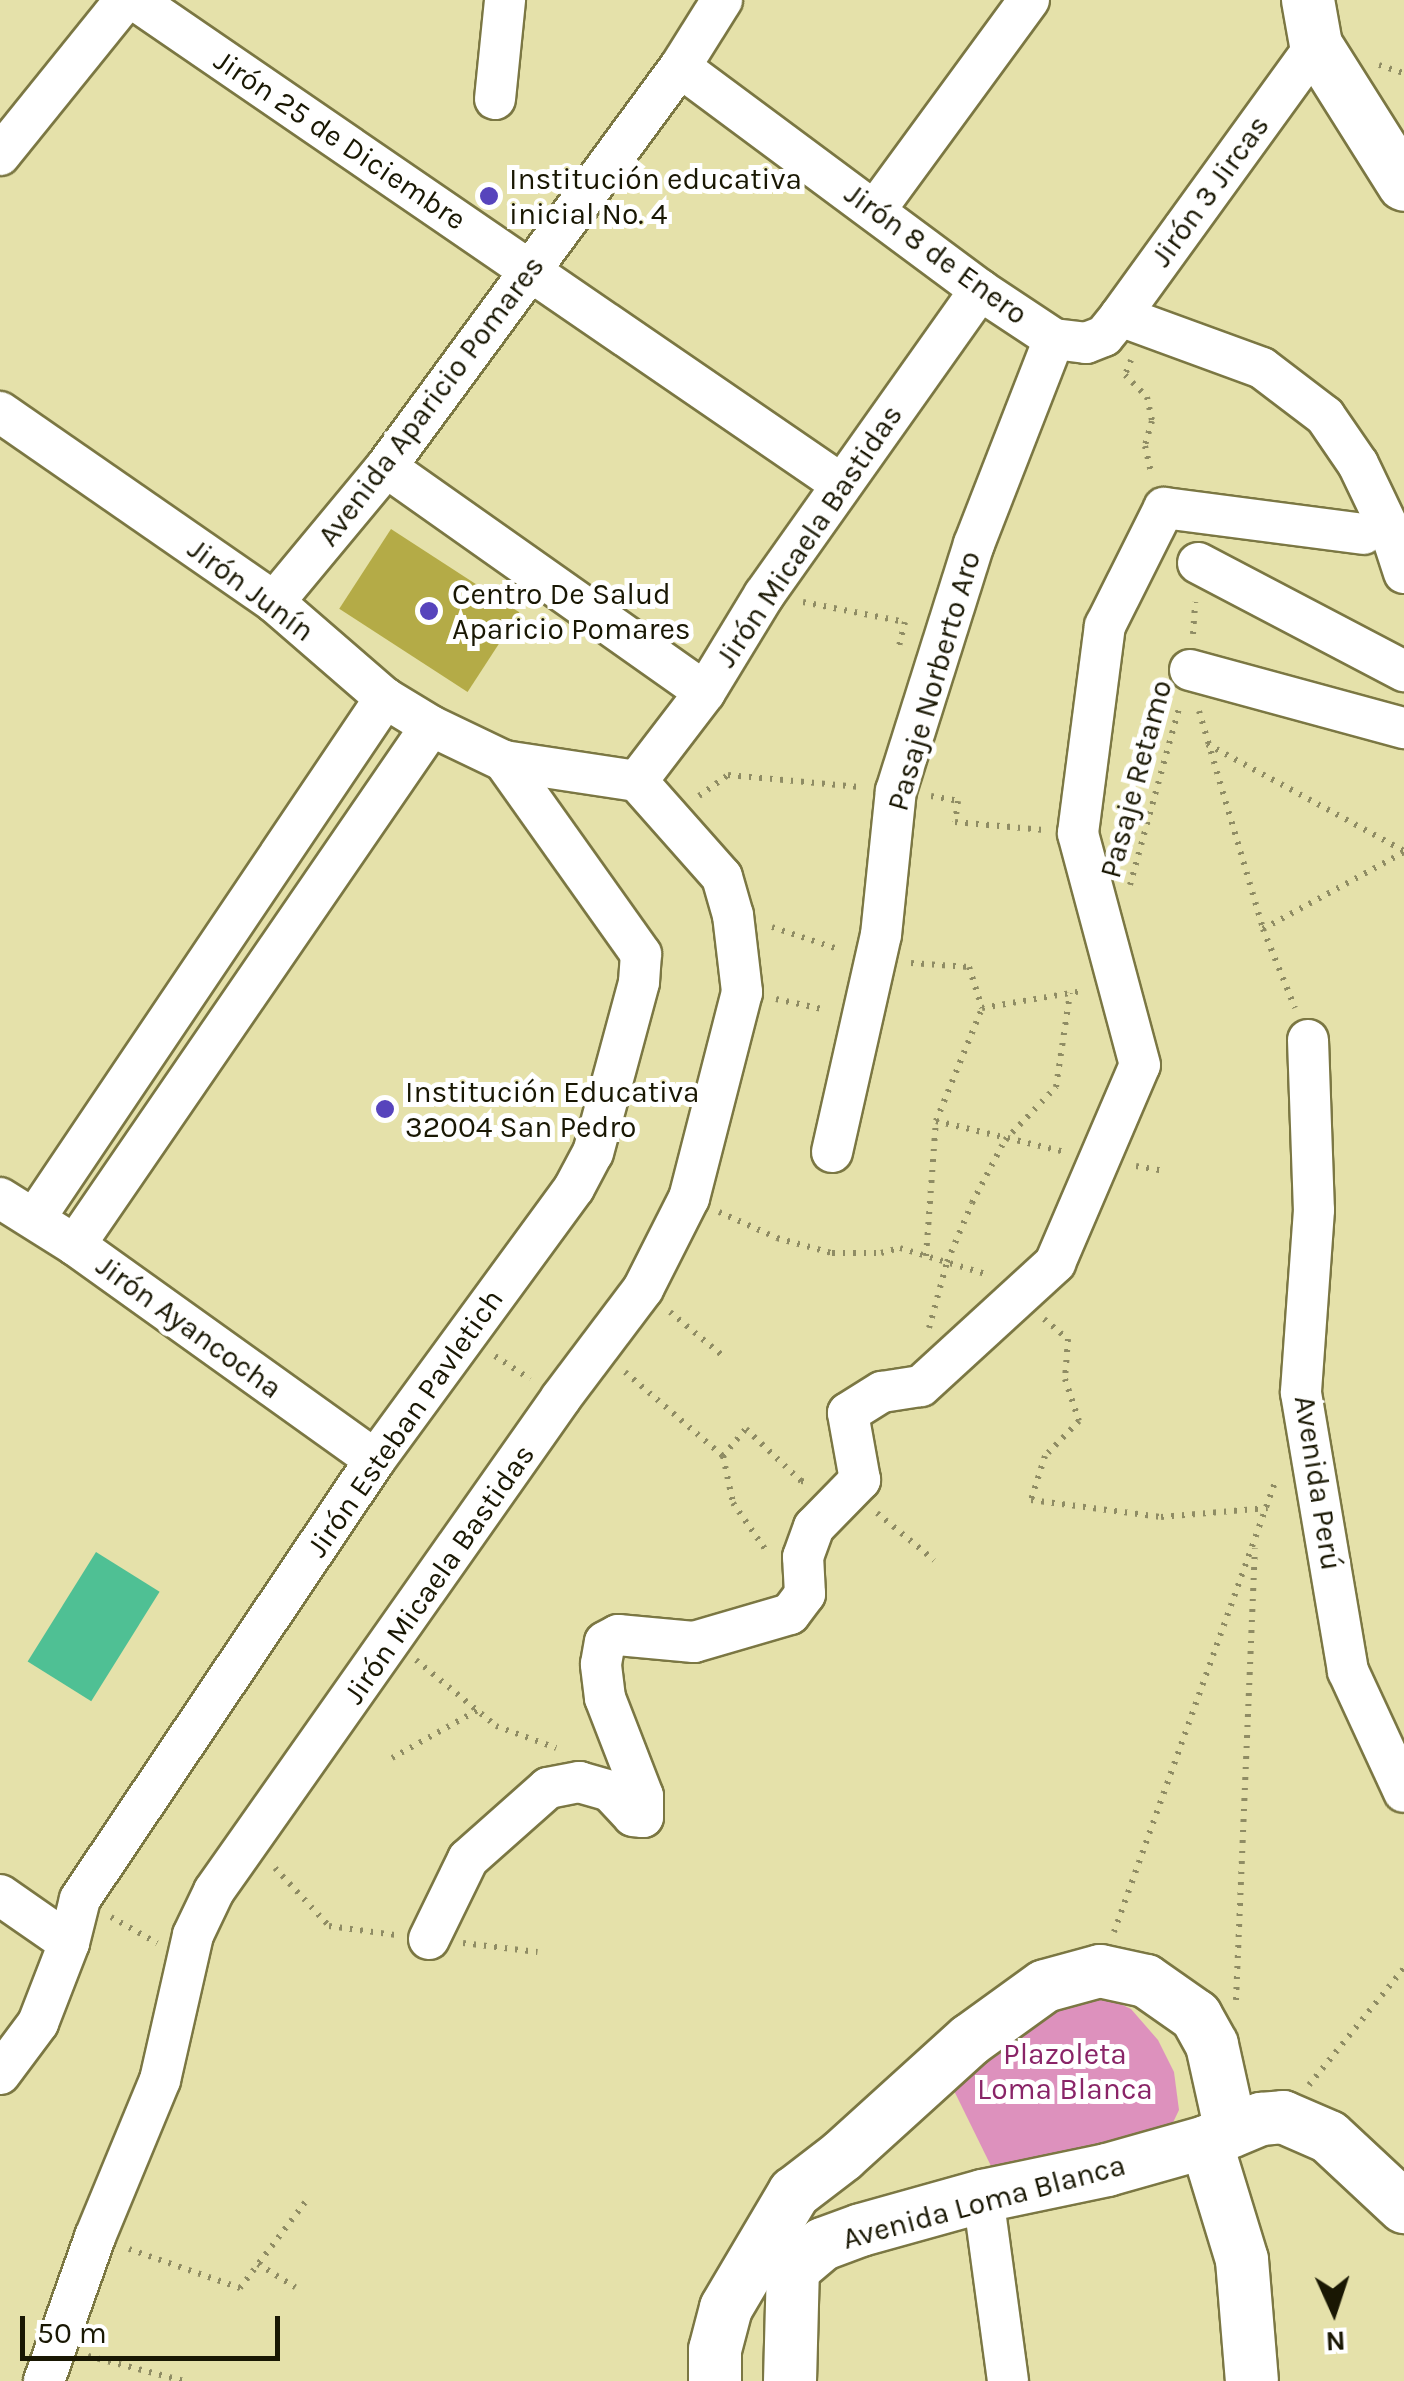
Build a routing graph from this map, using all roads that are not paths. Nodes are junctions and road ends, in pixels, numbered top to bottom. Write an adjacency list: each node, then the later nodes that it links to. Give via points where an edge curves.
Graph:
1 (126, 0): 9 (street)
2 (134, 0): 12 (street, Jirón 25 de Diciembre)
3 (505, 0): 8 (street)
4 (722, 0): 7 (street, Avenida Aparicio Pomares)
5 (1028, 0): 11 (street)
6 (1312, 22): 10 (street); 14 (street, Jirón 3 Jircas)
7 (680, 67): 11 (street, Jirón 8 de Enero); 12 (street, Avenida Aparicio Pomares)
8 (495, 98)
9 (0, 154)
10 (1404, 185)
11 (876, 209): 13 (street, Jirón 8 de Enero)
12 (532, 270): 17 (street, Avenida Aparicio Pomares); 18 (street, Jirón 25 de Diciembre)
13 (980, 290): 15 (street, Jirón 8 de Enero); 18 (street, Jirón Micaela Bastidas)
14 (1112, 326): 15 (street, Jirón 8 de Enero, via 1086,343); 21 (street, Jirón 8 de Enero, via 1262,368 1325,416 1358,464)
15 (1054, 339): 32 (street, Pasaje Norberto Aro, via 974,544 896,791 875,961)
16 (0, 412): 22 (street, Jirón Junín)
17 (386, 467): 22 (street, Avenida Aparicio Pomares); 25 (street)
18 (842, 484): 25 (street, Jirón Micaela Bastidas)
19 (1363, 534): 39 (street, via 1164,508 1104,626 1078,833 1140,1065 1055,1262 921,1386 882,1392 848,1413 860,1480 814,1528 803,1557 808,1586 790,1614 694,1642 618,1634 605,1642 605,1698 643,1796 644,1817 632,1816 610,1792 579,1782 548,1788 468,1860)
20 (1198, 563): 24 (street)
21 (1404, 573)
22 (274, 602): 26 (street, Jirón Junín)
23 (1190, 670): 28 (street)
24 (1404, 671)
25 (705, 692): 30 (street, Jirón Micaela Bastidas)
26 (385, 698): 27 (street, Jirón Junín); 34 (street)
27 (431, 726): 29 (street, Jirón Junín); 35 (street)
28 (1404, 728)
29 (504, 760): 30 (street); 36 (street, Jirón Esteban Pavletich, via 640,954 639,982 593,1153 574,1188)
30 (637, 781): 45 (street, Jirón Micaela Bastidas, via 722,877 733,915 742,992 690,1198 643,1289 214,1891 192,1935 160,2080)
31 (1308, 1040): 37 (street, Avenida Perú, via 1314,1210 1302,1393 1348,1671)
32 (832, 1152)
33 (0, 1198): 34 (street, Jirón Ayancocha)
34 (36, 1218): 35 (street, Jirón Ayancocha)
35 (74, 1245): 36 (street, Jirón Ayancocha)
36 (375, 1460): 40 (street, Jirón Esteban Pavletich, via 80,1899)
37 (1404, 1792)
38 (0, 1895): 40 (street)
39 (429, 1939)
40 (69, 1943): 41 (street, Jirón Esteban Pavletich, via 38,2023)
41 (0, 2074)
42 (1218, 2137): 43 (street, Avenida Loma Blanca); 44 (street, Avenida Loma Blanca, via 1283,2117 1328,2138); 46 (street, via 1212,2046 1196,2016 1146,1981 1100,1971 1046,1986 970,2040 794,2193 726,2308); 49 (street, via 1242,2260)
43 (982, 2196): 47 (street, Avenida Loma Blanca, via 823,2244 793,2270); 48 (street)
44 (1404, 2207)
45 (49, 2364)
46 (715, 2381)
47 (790, 2381)
48 (1008, 2381)
49 (1252, 2381)

